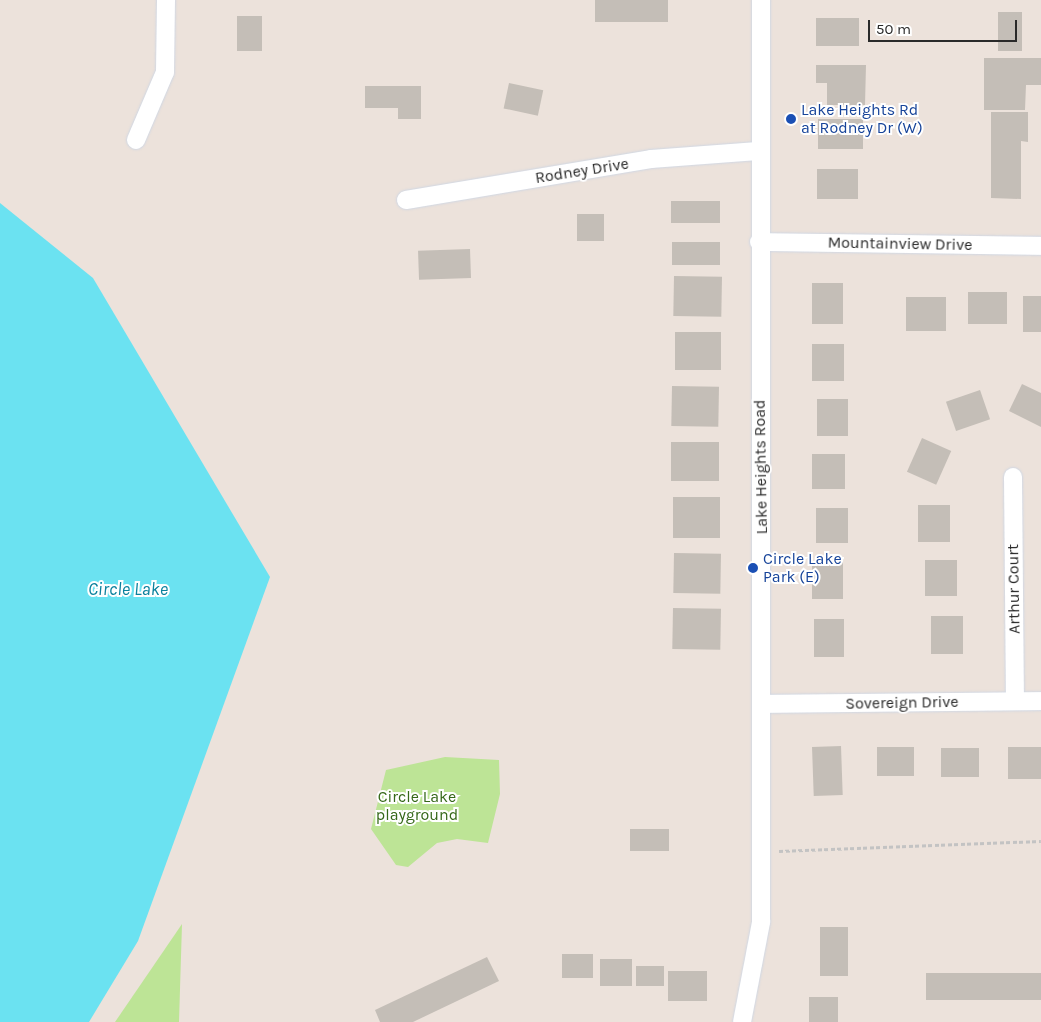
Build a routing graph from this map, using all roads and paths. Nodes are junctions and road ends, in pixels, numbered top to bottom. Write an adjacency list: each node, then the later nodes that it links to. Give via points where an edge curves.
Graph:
1 (166, 0): 3 (street, via 165,72)
2 (761, 0): 4 (street, Lake Heights Road)
3 (136, 140)
4 (758, 151): 5 (street, Rodney Drive, via 651,160); 6 (street, Lake Heights Road)
5 (406, 200)
6 (759, 242): 7 (street, Mountainview Drive); 11 (street, Lake Heights Road)
7 (1041, 246)
8 (1013, 477): 9 (street, Arthur Court)
9 (1015, 701): 10 (street, Sovereign Drive); 11 (street, Sovereign Drive)
10 (1041, 702)
11 (763, 704): 13 (street, Lake Heights Road)
12 (1041, 841): 13 (path)
13 (760, 852): 14 (street, Lake Heights Road, via 761,922)
14 (742, 1022)

